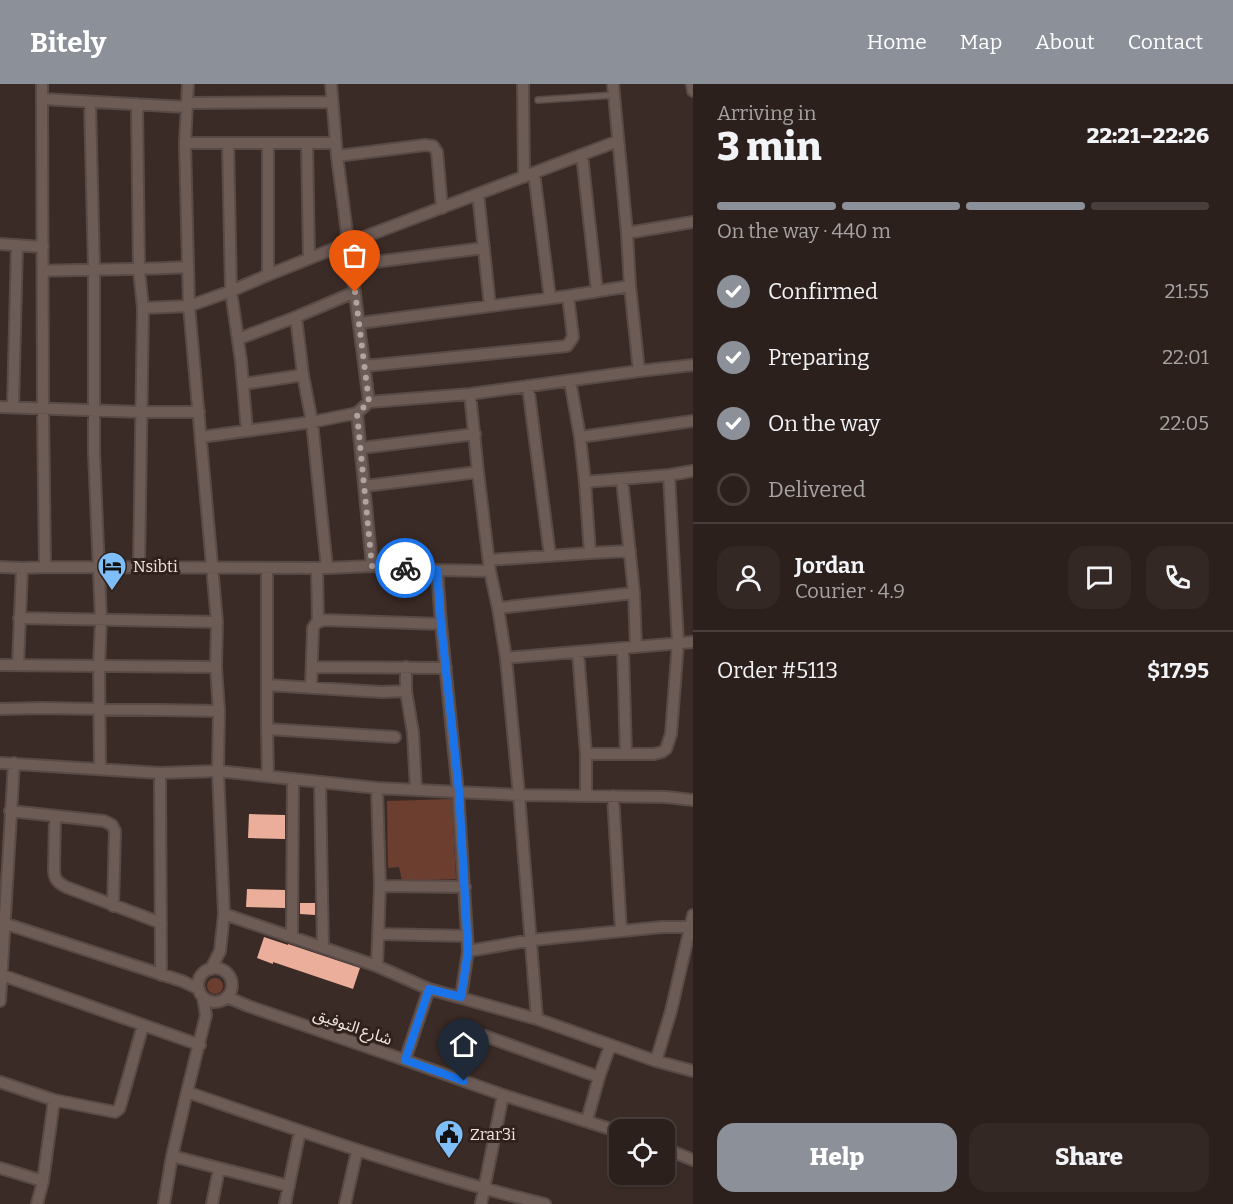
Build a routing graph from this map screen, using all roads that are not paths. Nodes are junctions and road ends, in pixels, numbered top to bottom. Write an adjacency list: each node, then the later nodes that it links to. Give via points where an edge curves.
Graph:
1 (42, 84): 8 (street)
2 (188, 84): 13 (street)
3 (331, 84): 11 (street)
4 (523, 84): 22 (street)
5 (692, 84): 7 (street)
6 (614, 90): 9 (lane); 14 (street)
7 (693, 91)
8 (43, 99): 10 (street); 30 (street)
9 (538, 100)
10 (90, 102): 12 (street); 35 (street)
11 (332, 102): 13 (street); 19 (street)
12 (136, 105): 13 (street); 36 (street)
13 (186, 105): 15 (street)
14 (618, 141): 20 (street); 26 (street)
15 (185, 143): 16 (street); 34 (street)
16 (228, 143): 17 (street); 40 (street)
17 (268, 143): 18 (street); 38 (street)
18 (307, 143): 19 (street); 32 (street)
19 (336, 143): 21 (street)
20 (582, 155): 22 (street); 41 (street)
21 (337, 156): 24 (street, via 433,146 437,152); 27 (street)
22 (529, 175): 23 (street); 44 (street)
23 (478, 194): 24 (street); 31 (street)
24 (442, 208): 27 (street)
25 (693, 222): 26 (street)
26 (627, 233): 39 (street)
27 (348, 243): 32 (street); 33 (street)
28 (0, 244): 29 (street)
29 (17, 245): 30 (street); 61 (street)
30 (43, 247): 37 (street)
31 (484, 248): 33 (street); 46 (street)
32 (309, 258): 38 (street)
33 (351, 265): 42 (street)
34 (187, 267): 36 (street); 45 (street)
35 (94, 268): 36 (street); 37 (street); 63 (street)
36 (139, 270): 47 (street)
37 (43, 271): 62 (street)
38 (268, 274): 40 (street)
39 (630, 286): 41 (street); 53 (street)
40 (231, 291): 45 (street); 50 (street)
41 (597, 291): 43 (street)
42 (355, 292): 48 (street); 49 (street)
43 (567, 296): 44 (street); 52 (street, via 573,337 567,346)
44 (550, 298): 46 (street)
45 (189, 306): 47 (street); 65 (street)
46 (490, 306): 49 (street)
47 (143, 308): 64 (street)
48 (297, 317): 50 (street); 54 (street)
49 (360, 323): 52 (street)
50 (238, 339): 56 (street)
51 (693, 365): 53 (street)
52 (365, 366): 59 (street)
53 (639, 371): 55 (street)
54 (303, 375): 56 (street); 67 (street)
55 (570, 381): 57 (street); 72 (street)
56 (243, 384): 69 (street)
57 (528, 386): 58 (street); 82 (street)
58 (470, 394): 59 (street); 70 (street)
59 (369, 402): 66 (street)
60 (0, 407): 61 (street)
61 (13, 407): 62 (street)
62 (43, 409): 63 (street); 86 (street)
63 (94, 411): 64 (street); 89 (street)
64 (141, 412): 65 (street); 90 (street)
65 (199, 412): 71 (street)
66 (357, 414): 67 (street); 73 (street)
67 (312, 422): 69 (street); 92 (street)
68 (693, 422): 72 (street)
69 (247, 431): 71 (street)
70 (475, 434): 73 (street); 75 (street)
71 (201, 437): 87 (street)
72 (580, 437): 78 (street)
73 (361, 448): 79 (street)
74 (693, 471): 76 (street)
75 (478, 472): 79 (street); 83 (street)
76 (669, 475): 77 (street); 102 (street)
77 (622, 479): 78 (street); 80 (street)
78 (585, 482): 81 (street)
79 (365, 486): 84 (street)
80 (630, 551): 81 (street); 94 (street)
81 (590, 553): 82 (street)
82 (550, 556): 83 (street)
83 (489, 565): 93 (street); 95 (street)
84 (372, 566): 92 (street); 93 (street)
85 (0, 567): 88 (street)
86 (45, 567): 88 (street); 89 (street)
87 (213, 567): 90 (street); 91 (street); 98 (street)
88 (22, 568): 96 (street)
89 (100, 568): 90 (street); 97 (street)
90 (139, 568)
91 (267, 568): 92 (street); 114 (street)
92 (322, 568): 99 (street)
93 (437, 570): 100 (street)
94 (634, 593): 95 (street); 103 (street)
95 (498, 608): 106 (street)
96 (19, 618): 97 (street); 108 (street)
97 (101, 620): 98 (street); 109 (street)
98 (217, 622): 110 (street)
99 (318, 622): 100 (street); 111 (street, via 313,628)
100 (441, 624): 113 (street)
101 (693, 642): 102 (street)
102 (678, 643): 103 (street); 123 (street, via 666,749 654,754)
103 (636, 647): 104 (street)
104 (623, 648): 105 (street); 123 (street)
105 (578, 652): 106 (street); 122 (street)
106 (506, 658): 135 (street)
107 (0, 665): 108 (street)
108 (18, 665): 109 (street)
109 (99, 666): 110 (street); 117 (street)
110 (216, 667): 119 (street)
111 (312, 667): 112 (street); 115 (street)
112 (406, 668): 113 (street); 116 (street)
113 (446, 668): 134 (street)
114 (267, 685): 115 (street); 120 (street)
115 (311, 688): 116 (street)
116 (406, 691): 133 (street)
117 (100, 709): 118 (street); 119 (street); 126 (street)
118 (0, 710)
119 (219, 711): 127 (street)
120 (267, 729): 121 (street); 129 (street)
121 (394, 737)
122 (586, 754): 123 (street); 136 (street)
123 (626, 754)
124 (0, 763): 125 (street)
125 (14, 763): 126 (street); 139 (street)
126 (100, 769): 128 (street)
127 (218, 771): 128 (street); 129 (street); 144 (street)
128 (160, 773): 147 (street)
129 (268, 776): 130 (street)
130 (293, 779): 131 (street); 152 (street)
131 (320, 782): 132 (street); 154 (street)
132 (377, 788): 133 (street); 141 (street)
133 (416, 790): 134 (street)
134 (459, 792): 135 (street); 142 (street)
135 (519, 795): 136 (street); 153 (street)
136 (586, 795): 137 (street)
137 (613, 796): 138 (street); 149 (street)
138 (693, 800)
139 (10, 811): 140 (street); 146 (street)
140 (55, 816): 143 (street, via 56,880); 143 (street, via 104,821 113,827)
141 (380, 886): 142 (street); 150 (street)
142 (465, 887): 151 (street)
143 (113, 906): 147 (street)
144 (224, 914): 152 (street); 155 (street)
145 (693, 915): 148 (street)
146 (2, 923): 159 (street); 160 (street)
147 (161, 923): 160 (street)
148 (690, 927): 149 (street); 176 (street)
149 (621, 931): 153 (street)
150 (378, 934): 151 (street); 157 (street)
151 (467, 936): 156 (street)
152 (292, 937): 154 (street)
153 (532, 940): 156 (street); 170 (street)
154 (323, 948): 157 (street)
155 (220, 951): 158 (street); 161 (street)
156 (468, 951): 165 (street)
157 (376, 966): 163 (street)
158 (207, 971): 161 (street, via 220,969); 162 (street); 164 (street, via 199,981)
159 (2, 975): 167 (street); 171 (street)
160 (161, 975): 162 (street)
161 (229, 977): 166 (street, via 231,990); 168 (street)
162 (182, 981): 164 (street)
163 (429, 989): 165 (street); 175 (street)
164 (201, 993): 166 (street, via 210,1001); 169 (street)
165 (461, 997): 170 (street)
166 (223, 999): 168 (street, شارع التوفيق); 169 (street)
167 (0, 1001)
168 (248, 1006): 175 (street, شارع التوفيق)
169 (206, 1015): 173 (street)
170 (537, 1019): 174 (street)
171 (143, 1025): 173 (street); 182 (street, via 118,1110)
172 (485, 1036): 178 (street)
173 (200, 1045): 180 (street)
174 (610, 1046): 176 (street); 178 (street)
175 (405, 1060): 181 (street, شارع التوفيق)
176 (656, 1061): 177 (street)
177 (693, 1071)
178 (599, 1077): 183 (street)
179 (0, 1082): 182 (street)
180 (188, 1092): 185 (street); 188 (street)
181 (503, 1095): 183 (street, شارع التوفيق); 194 (street)
182 (54, 1100): 192 (street)
183 (587, 1120): 184 (street, شارع التوفيق)
184 (609, 1128)
185 (300, 1131): 186 (street); 193 (street)
186 (357, 1151): 194 (street); 199 (street)
187 (675, 1153): 189 (street)
188 (172, 1156): 191 (street); 196 (street)
189 (693, 1160)
190 (0, 1168): 192 (street)
191 (219, 1169): 193 (street); 197 (street)
192 (43, 1181): 195 (street)
193 (289, 1186): 198 (street)
194 (484, 1190): 200 (street); 201 (street)
195 (38, 1204)
196 (164, 1204)
197 (212, 1204)
198 (285, 1204)
199 (345, 1204)
200 (481, 1204)
201 (545, 1204)

